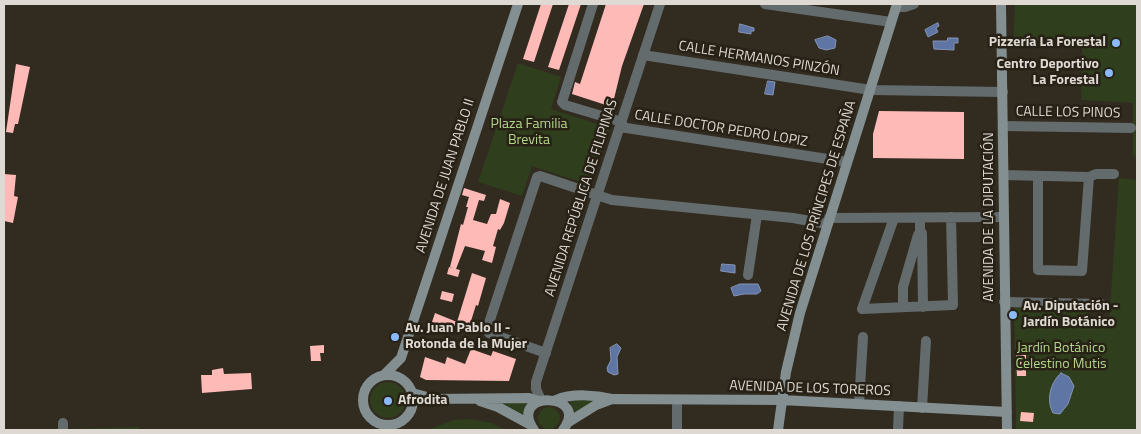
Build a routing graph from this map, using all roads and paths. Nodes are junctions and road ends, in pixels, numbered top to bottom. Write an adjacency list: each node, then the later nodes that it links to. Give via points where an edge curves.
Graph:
1 (518, 4): 37 (street, AVENIDA DE JUAN PABLO II)
2 (594, 4): 13 (street, CALLE DOCTOR PEDRO LOPIZ, via 562,102)
3 (660, 4): 10 (street, AVENIDA REPÚBLICA DE FILIPINAS)
4 (765, 4): 7 (street)
5 (914, 4): 7 (street)
6 (1001, 4): 8 (street, AVENIDA DE LA DIPUTACIÓN)
7 (895, 8): 11 (street, AVENIDA DE LOS PRÍNCIPES DE ESPAÑA)
8 (1002, 40): 9 (lane); 12 (street, AVENIDA DE LA DIPUTACIÓN)
9 (1013, 40)
10 (643, 55): 11 (street, CALLE HERMANOS PINZÓN); 13 (street, AVENIDA REPÚBLICA DE FILIPINAS)
11 (871, 90): 12 (street, CALLE HERMANOS PINZÓN); 16 (street, AVENIDA DE LOS PRÍNCIPES DE ESPAÑA)
12 (1003, 92): 14 (street, AVENIDA DE LA DIPUTACIÓN)
13 (621, 125): 16 (street, CALLE DOCTOR PEDRO LOPIZ); 21 (street, AVENIDA REPÚBLICA DE FILIPINAS)
14 (1004, 126): 15 (street, CALLE LOS PINOS); 18 (street, AVENIDA DE LA DIPUTACIÓN)
15 (1132, 128)
16 (847, 162): 27 (street, AVENIDA DE LOS PRÍNCIPES DE ESPAÑA)
17 (1114, 174): 20 (street)
18 (1004, 175): 19 (street); 23 (street, AVENIDA DE LA DIPUTACIÓN)
19 (1038, 176): 20 (street); 20 (street, via 1038,270 1082,271)
20 (1089, 177)
21 (597, 195): 22 (street, via 612,200); 36 (street, AVENIDA REPÚBLICA DE FILIPINAS); 36 (street, via 537,177 487,329 489,333)
22 (757, 215): 27 (street); 29 (street)
23 (1004, 217): 26 (street); 30 (street, AVENIDA DE LA DIPUTACIÓN)
24 (894, 218): 25 (street); 27 (street); 33 (street, via 862,309)
25 (920, 218): 26 (street); 28 (street)
26 (951, 218): 32 (street, via 953,305)
27 (828, 221): 45 (street, AVENIDA DE LOS PRÍNCIPES DE ESPAÑA, via 794,335)
28 (920, 232): 32 (street); 33 (street, via 903,287)
29 (748, 275)
30 (1004, 302): 31 (street); 52 (street, AVENIDA DE LA DIPUTACIÓN)
31 (1101, 304)
32 (923, 307): 33 (street)
33 (903, 308)
34 (863, 337): 47 (street)
35 (926, 341): 51 (street)
36 (546, 352): 46 (street, AVENIDA REPÚBLICA DE FILIPINAS, via 536,382)
37 (400, 358): 38 (street, AVENIDA DE JUAN PABLO II); 39 (street, AVENIDA DE JUAN PABLO II)
38 (384, 375): 39 (street); 53 (street, via 371,381 363,393 363,408)
39 (403, 380): 40 (street)
40 (412, 392): 42 (street); 50 (street)
41 (613, 398): 44 (street, AVENIDA DE LOS TOREROS, via 564,396); 45 (street, AVENIDA DE LOS TOREROS); 56 (street, AVENIDA DE LOS TOREROS, via 596,405)
42 (435, 399): 43 (street, AVENIDA DE LOS TOREROS); 50 (street)
43 (479, 400): 46 (street, AVENIDA DE LOS TOREROS, via 529,398); 55 (street, via 498,407)
44 (556, 400): 46 (street, AVENIDA DE LOS TOREROS); 56 (street, via 567,412)
45 (782, 400): 47 (street, AVENIDA DE LOS TOREROS); 58 (street, AVENIDA DE LOS PRÍNCIPES DE ESPAÑA)
46 (540, 401): 55 (street, via 532,409)
47 (859, 404): 49 (street, AVENIDA DE LOS TOREROS)
48 (678, 406): 57 (street)
49 (899, 406): 51 (street, AVENIDA DE LOS TOREROS); 59 (street)
50 (412, 408): 54 (street, via 403,420)
51 (922, 408): 52 (street, AVENIDA DE LOS TOREROS)
52 (1007, 412): 60 (street, AVENIDA DE LA DIPUTACIÓN)
53 (371, 425): 54 (street)
54 (386, 428)
55 (533, 428)
56 (565, 428)
57 (678, 430)
58 (778, 430)
59 (898, 430)
60 (1007, 430)

